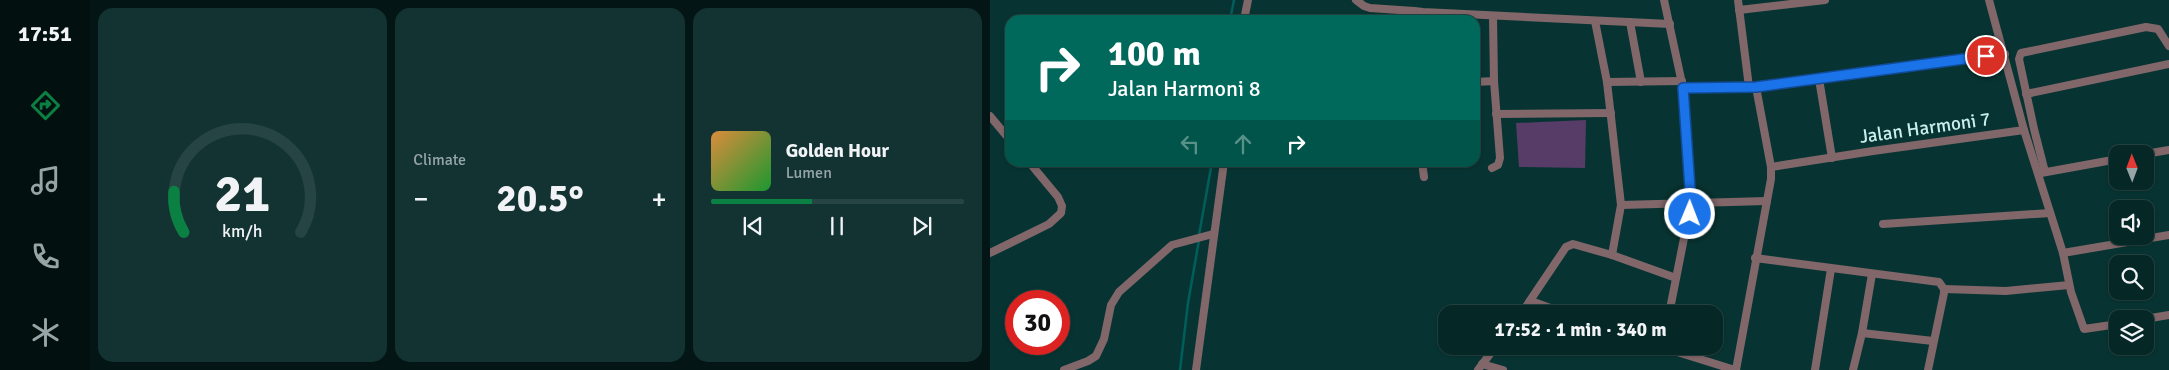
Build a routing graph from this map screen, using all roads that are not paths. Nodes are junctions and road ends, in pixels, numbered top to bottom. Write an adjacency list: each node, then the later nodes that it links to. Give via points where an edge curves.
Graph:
1 (1248, 0): 9 (street)
2 (1356, 0): 8 (street, via 1370,8)
3 (1664, 0): 16 (street)
4 (1738, 0): 7 (street)
5 (1825, 0): 7 (street)
6 (1989, 0): 18 (street)
7 (1739, 10): 26 (street)
8 (1414, 11): 10 (street); 11 (street)
9 (1245, 15)
10 (1414, 15)
11 (1467, 15)
12 (1480, 16): 13 (street)
13 (1493, 17): 14 (street); 21 (street)
14 (1595, 21): 15 (street); 23 (street)
15 (1630, 22): 16 (street); 24 (street)
16 (1670, 24): 25 (street)
17 (2169, 46): 27 (street, via 2158,29 2146,27 2021,52 2018,59)
18 (2005, 54): 20 (street); 31 (street)
19 (2169, 64): 27 (street)
20 (1819, 79): 26 (street); 35 (street)
21 (1494, 81): 22 (street); 29 (street)
22 (1480, 82)
23 (1607, 82): 24 (street); 28 (street)
24 (1641, 82): 25 (street)
25 (1682, 85): 26 (street); 45 (street)
26 (1752, 87): 41 (street)
27 (2026, 94): 42 (street)
28 (1611, 113): 29 (street); 46 (street)
29 (1496, 114): 40 (street, via 1500,158)
30 (990, 116): 32 (street)
31 (2024, 130): 35 (street, Jalan Harmoni 7); 42 (street)
32 (1005, 134)
33 (2169, 150): 34 (street)
34 (2154, 152)
35 (1832, 158): 41 (street, Jalan Harmoni 7)
36 (2109, 161): 42 (street)
37 (1033, 167): 52 (street, via 1058,197 1061,213 1049,224)
38 (1223, 167): 49 (street)
39 (1423, 167): 43 (street)
40 (1492, 168)
41 (1771, 168): 44 (street)
42 (2041, 172): 47 (street)
43 (1424, 177)
44 (1767, 201): 45 (street); 54 (street)
45 (1691, 203): 46 (street); 57 (street)
46 (1621, 205): 53 (street)
47 (2050, 213): 48 (street); 51 (street)
48 (1883, 224)
49 (1213, 234): 72 (street, via 1172,245 1114,296 1104,339 1096,356); 73 (street)
50 (2169, 235): 51 (street)
51 (2063, 253): 58 (street)
52 (990, 254)
53 (1612, 255): 57 (street); 60 (street, via 1570,244)
54 (1755, 258): 55 (street); 75 (street)
55 (1831, 269): 56 (street); 76 (street)
56 (1872, 274): 59 (street, via 1931,280 1939,282); 67 (street)
57 (1676, 278): 63 (street)
58 (2069, 285): 59 (street, via 2006,291); 66 (street, via 2084,329)
59 (1944, 289): 68 (street)
60 (1531, 301): 61 (street); 62 (street)
61 (1528, 305)
62 (1542, 305)
63 (1671, 305)
64 (2169, 316): 65 (street)
65 (2154, 318)
66 (2109, 325)
67 (1862, 333): 68 (street); 77 (street)
68 (1933, 341): 78 (street)
69 (1489, 355): 71 (street)
70 (1687, 355): 75 (street)
71 (1480, 367): 74 (street)
72 (1064, 370)
73 (1196, 370)
74 (1502, 370)
75 (1736, 370)
76 (1815, 370)
77 (1853, 370)
78 (1928, 370)

